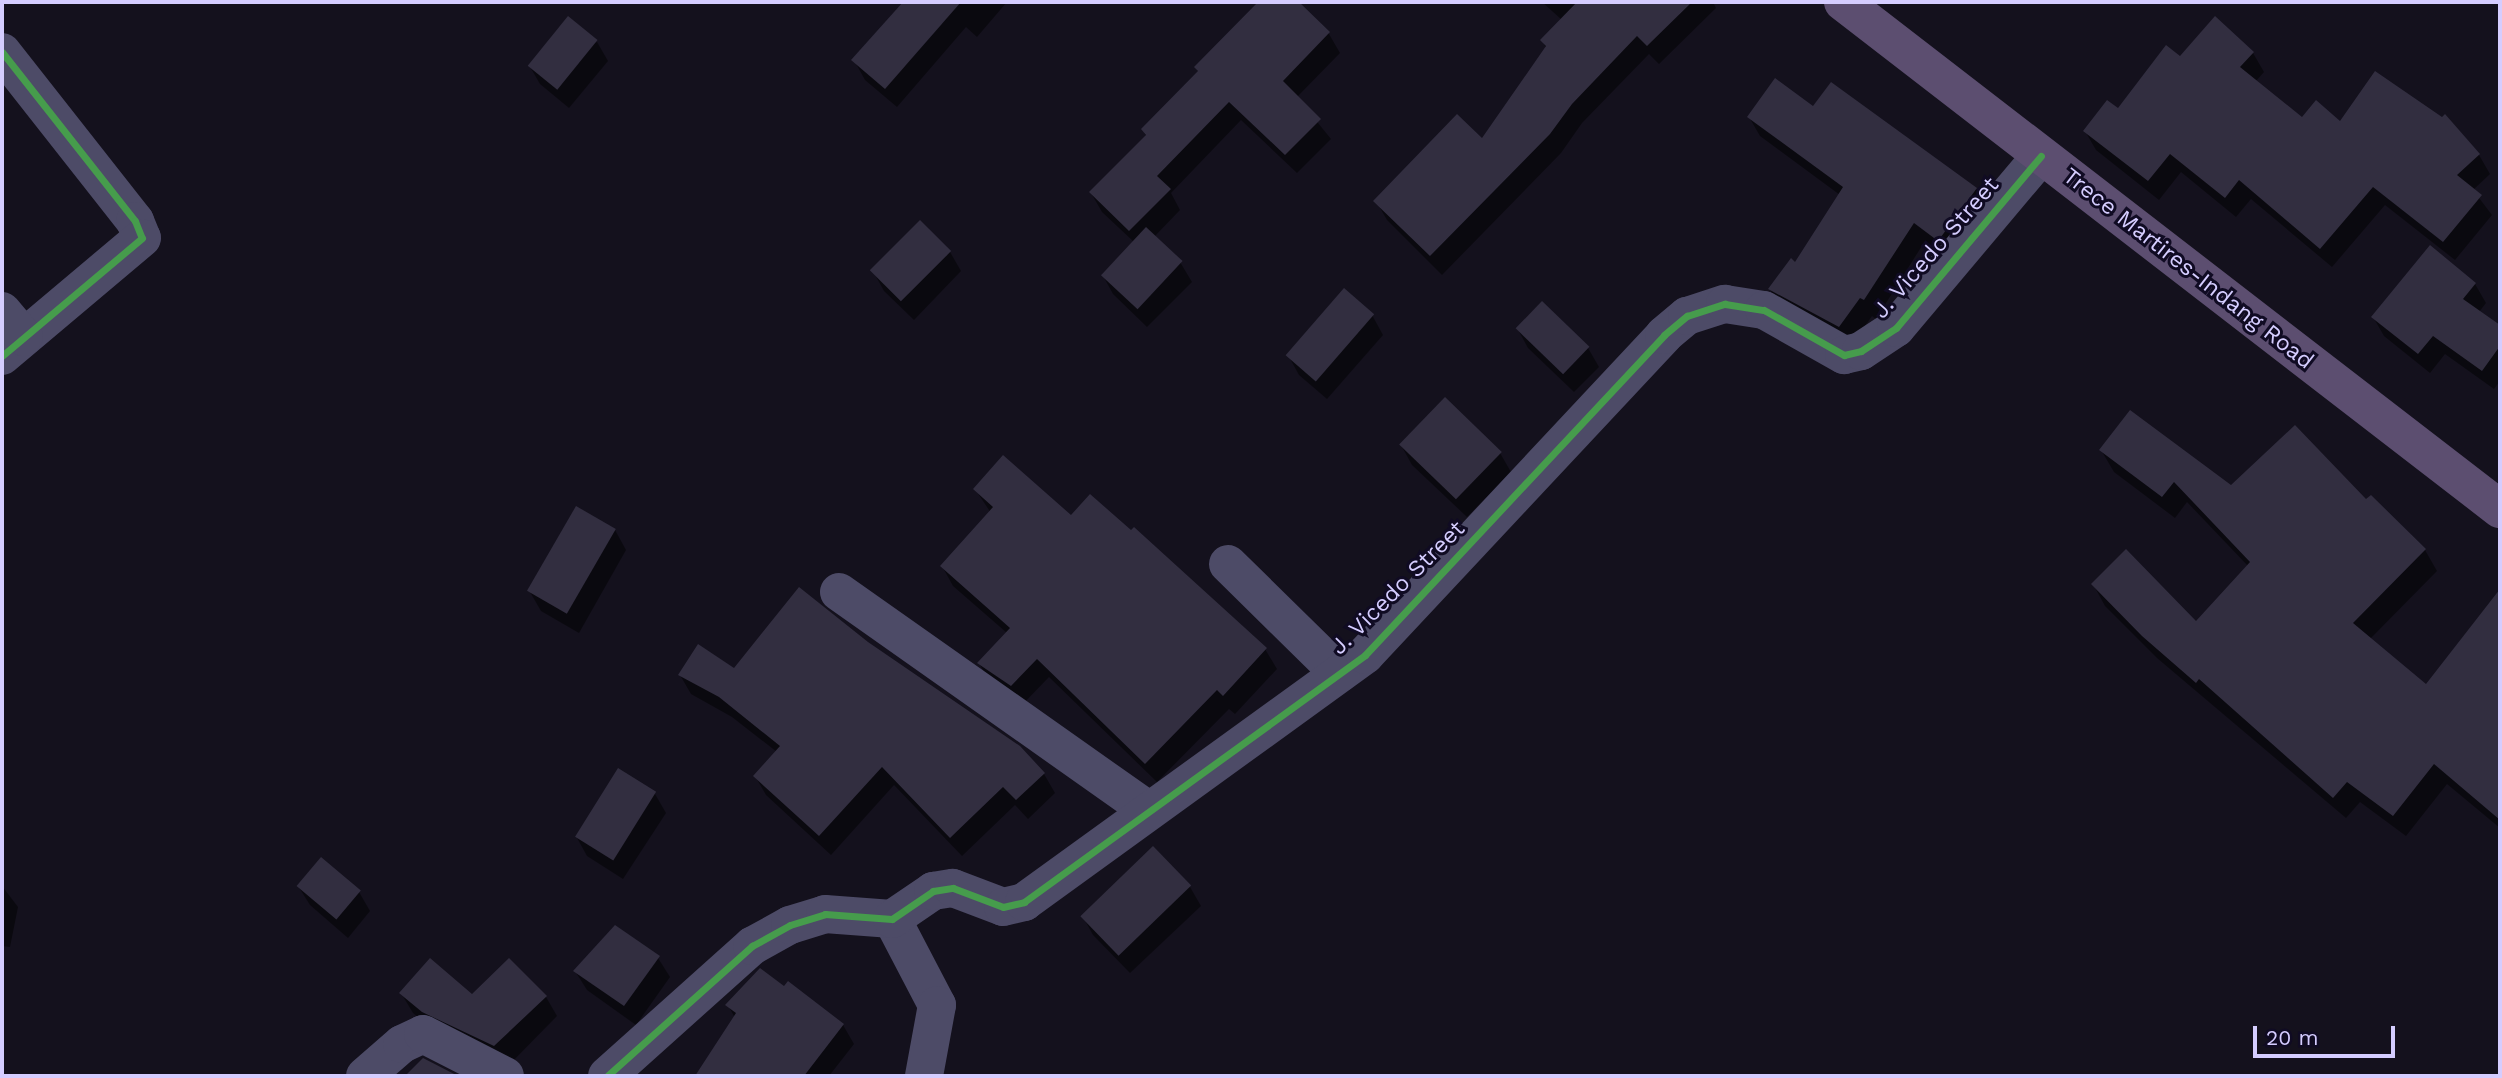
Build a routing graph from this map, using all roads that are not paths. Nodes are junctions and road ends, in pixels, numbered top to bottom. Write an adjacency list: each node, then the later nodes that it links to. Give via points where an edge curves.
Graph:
1 (1843, 2): 3 (main road, Trece Martires-Indang Road)
2 (2, 52): 4 (street, via 135,221 142,238)
3 (2041, 156): 5 (main road, Trece Martires-Indang Road); 8 (street, J. Vicedo Street, via 1896,328 1861,351 1844,355 1764,310 1725,304 1687,316 1365,654)
4 (9, 334)
5 (2500, 509)
6 (1228, 564): 8 (street)
7 (839, 593): 9 (street)
8 (1339, 673): 9 (street, J. Vicedo Street)
9 (1148, 810): 10 (street, J. Vicedo Street, via 1024,902 1003,907 953,888 933,891)
10 (892, 919): 13 (street, via 825,914 790,925 752,946); 14 (street, via 937,1005)
11 (365, 1076): 12 (street, via 402,1044 424,1034)
12 (505, 1076)
13 (607, 1076)
14 (924, 1076)

